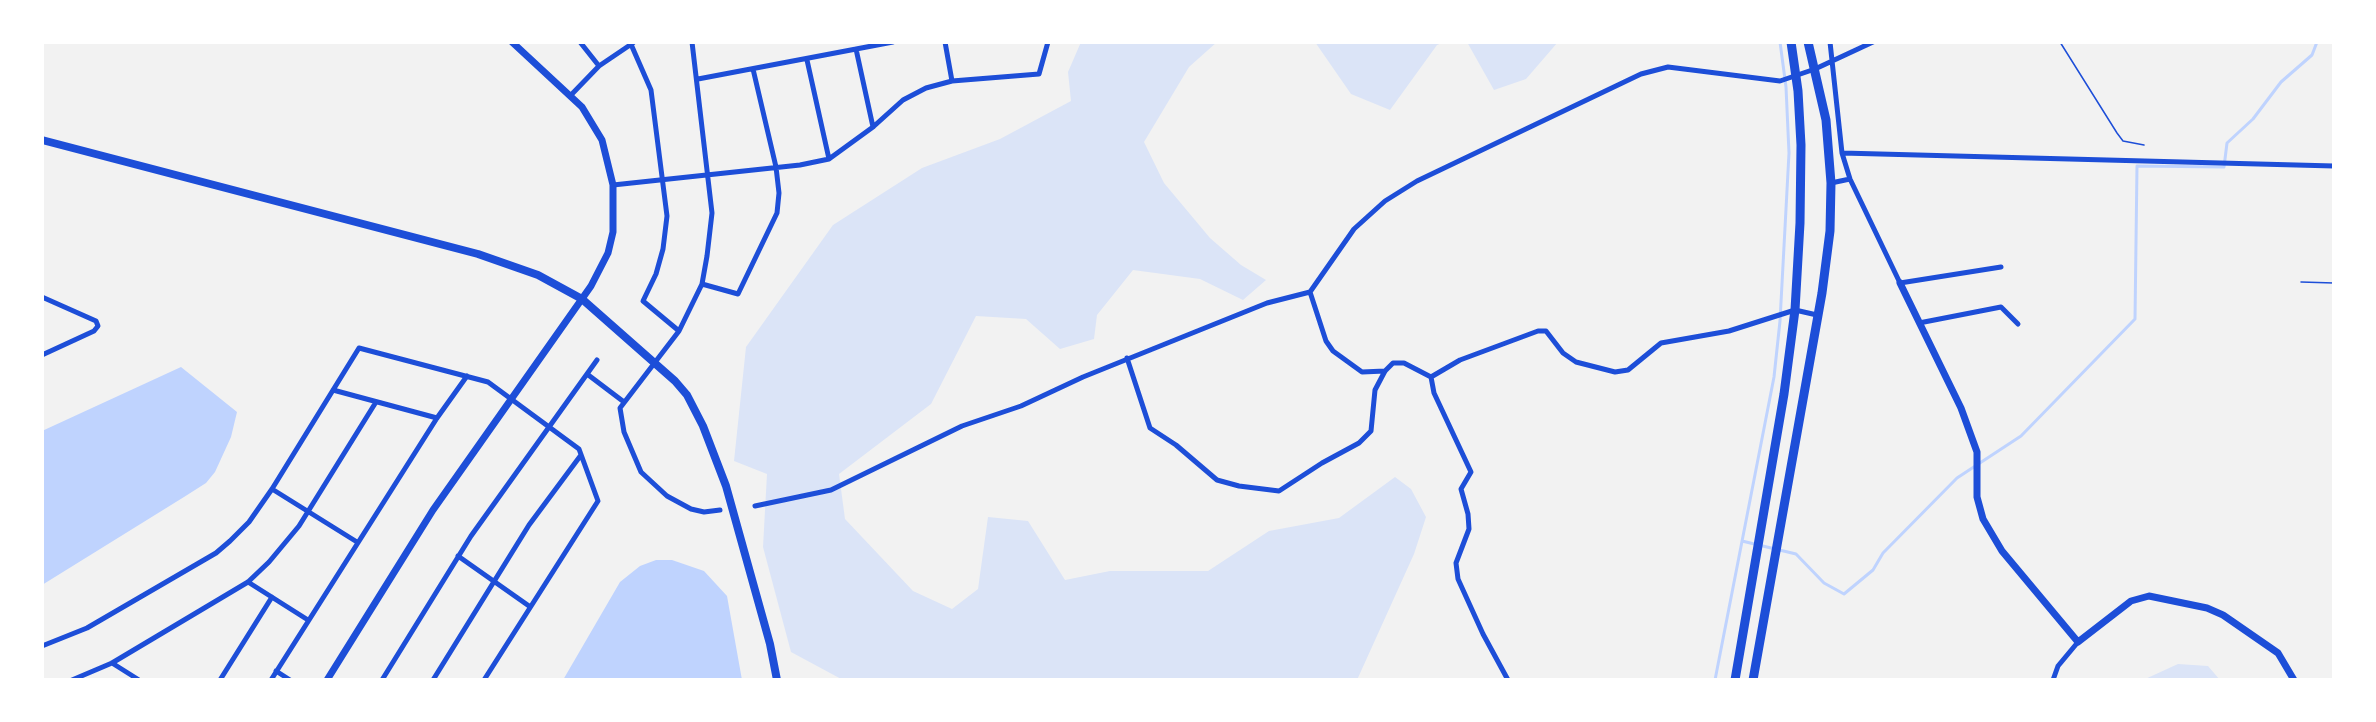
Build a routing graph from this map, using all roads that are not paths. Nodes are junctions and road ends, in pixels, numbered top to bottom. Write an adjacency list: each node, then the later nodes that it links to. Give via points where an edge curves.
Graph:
1 (512, 42): 21 (street)
2 (580, 42): 15 (street)
3 (632, 42): 15 (street); 30 (street, via 651,90)
4 (692, 42): 19 (street)
5 (893, 42): 12 (street)
6 (945, 42): 20 (street)
7 (1048, 42): 20 (street, via 1040,74)
8 (1791, 42): 18 (highway)
9 (1808, 42): 17 (highway)
10 (1830, 42): 14 (street)
11 (1873, 42): 14 (street)
12 (856, 49): 13 (street); 22 (street)
13 (807, 60): 16 (street); 25 (street)
14 (1833, 61): 17 (street); 24 (street)
15 (599, 66): 21 (street)
16 (753, 69): 19 (street); 27 (street)
17 (1815, 69): 18 (street); 31 (highway, via 1826,120)
18 (1796, 75): 36 (street, via 1768,81 1668,67 1641,74 1418,181 1385,201 1354,229); 39 (highway, via 1801,146)
19 (698, 79): 28 (street)
20 (952, 81): 22 (street, via 903,100)
21 (571, 95): 32 (street, via 592,120 602,140)
22 (873, 127): 25 (street)
23 (42, 140): 38 (main road, via 478,254 538,274)
24 (1842, 153): 26 (street); 29 (street)
25 (829, 159): 27 (street)
26 (2334, 166)
27 (776, 167): 28 (street); 35 (street, via 777,213 738,294)
28 (708, 176): 30 (street); 35 (street, via 712,213)
29 (1850, 179): 31 (street); 34 (street)
30 (664, 180): 32 (street); 43 (street, via 667,216 663,249 644,302)
31 (1831, 183): 40 (highway, via 1830,231)
32 (613, 184): 38 (street, via 613,232 608,253)
33 (2001, 267): 34 (street)
34 (1900, 283): 41 (street)
35 (702, 284): 43 (street)
36 (1310, 292): 45 (street, via 1267,303); 48 (street, via 1333,351 1362,372)
37 (42, 297): 44 (street, via 96,321 98,326)
38 (582, 299): 47 (main road); 53 (street)
39 (1795, 310): 40 (street); 51 (street, via 1729,331 1661,343 1628,370 1615,372 1576,362 1563,353 1546,331 1538,331 1460,360); 86 (highway)
40 (1818, 315): 87 (highway)
41 (1919, 323): 42 (street, via 2001,307); 70 (street, via 1961,408 1977,452 1977,496 1983,519 2002,551)
42 (2018, 324)
43 (679, 331): 47 (street)
44 (42, 355)
45 (1127, 358): 48 (street, via 1150,428 1217,480 1279,491 1359,443 1371,431 1375,390); 60 (street, via 1021,406 962,426 831,490)
46 (597, 360): 49 (street)
47 (657, 364): 55 (street); 84 (main road, via 687,395 726,486)
48 (1385, 371): 51 (street, via 1398,362)
49 (587, 374): 55 (street); 57 (street)
50 (467, 376): 52 (street, via 359,348); 53 (street, via 488,382); 56 (street)
51 (1431, 378): 85 (street, via 1434,393 1471,472 1461,489 1469,529 1456,563 1458,579)
52 (333, 390): 54 (street); 59 (street)
53 (510, 397): 57 (street); 80 (street, via 433,510)
54 (376, 402): 56 (street); 62 (street)
55 (624, 402): 61 (street, via 620,408 624,432 642,472 667,496 691,509)
56 (437, 418): 63 (street)
57 (548, 425): 58 (street, via 579,449); 64 (street)
58 (581, 455): 66 (street, via 529,525); 68 (street, via 598,501)
59 (272, 489): 62 (street); 71 (street, via 249,522 216,553 87,628)
60 (755, 506)
61 (720, 510)
62 (309, 512): 63 (street); 65 (street)
63 (357, 542): 69 (street)
64 (458, 556): 66 (street); 81 (street)
65 (248, 582): 67 (street); 72 (street)
66 (494, 582): 68 (street); 82 (street)
67 (272, 597): 69 (street); 77 (street)
68 (529, 606): 83 (street)
69 (308, 621): 73 (street)
70 (2078, 642): 88 (street, via 2058,666); 89 (street, via 2131,601 2149,596 2223,615 2278,653)
71 (42, 646)
72 (112, 663): 74 (street); 76 (street)
73 (276, 671): 78 (street); 79 (street)
74 (88, 678): 75 (street)
75 (72, 680)
76 (139, 680)
77 (220, 680)
78 (271, 680)
79 (290, 680)
80 (327, 680)
81 (382, 680)
82 (433, 680)
83 (484, 680)
84 (777, 680)
85 (1508, 680)
86 (1735, 680)
87 (1753, 680)
88 (2053, 680)
89 (2294, 680)

